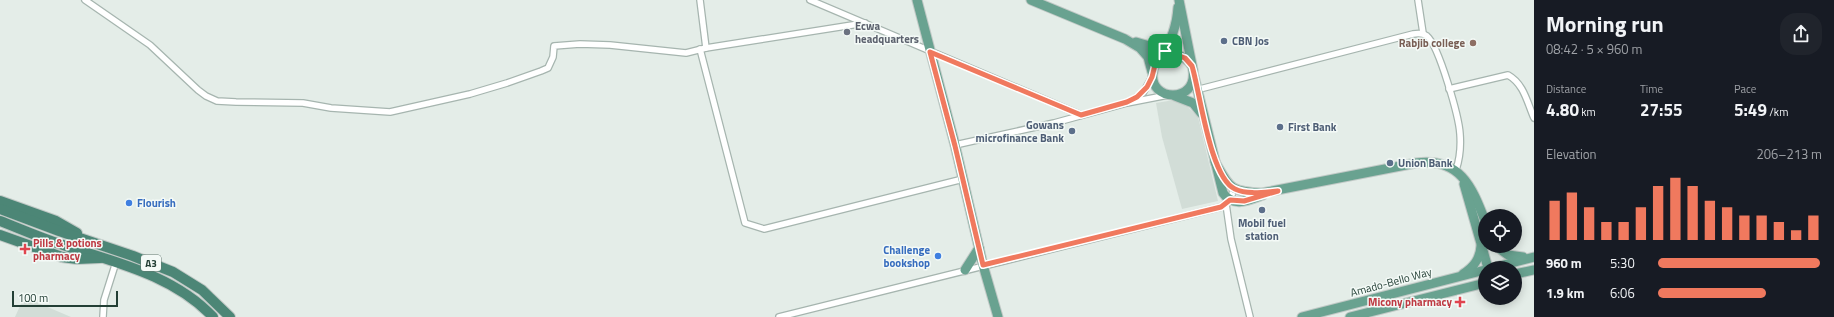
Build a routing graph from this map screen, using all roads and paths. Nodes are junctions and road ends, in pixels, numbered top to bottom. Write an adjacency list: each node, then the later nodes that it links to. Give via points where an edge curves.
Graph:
1 (85, 0): 12 (street, via 150,45 206,96 217,101 303,103 331,108 390,112 470,94 541,71 548,68 554,46 610,45 686,53)
2 (700, 0): 11 (street)
3 (810, 0): 8 (street)
4 (917, 0): 14 (main road)
5 (1031, 0): 10 (main road)
6 (1178, 0): 13 (main road, via 1176,26); 17 (main road)
7 (1418, 0): 9 (street)
8 (865, 23): 11 (street); 14 (street)
9 (1422, 33): 19 (street, via 1428,36 1435,48); 20 (street)
10 (1125, 39): 13 (main road); 18 (main road, via 1145,52)
11 (706, 48): 12 (street)
12 (700, 50): 29 (street, via 745,223 764,229)
13 (1165, 51): 15 (main road); 16 (main road)
14 (930, 52): 23 (street); 26 (main road)
15 (1175, 54): 16 (main road); 17 (main road, via 1185,58)
16 (1159, 60): 18 (main road)
17 (1193, 70): 20 (main road); 21 (main road, via 1191,85)
18 (1152, 75): 21 (main road, via 1156,87); 22 (street, via 1142,93)
19 (1449, 89): 25 (street, via 1508,75 1522,86); 28 (street, via 1460,134)
20 (1197, 90): 21 (street); 24 (main road)
21 (1175, 95): 22 (street); 24 (main road, via 1193,103)
22 (1127, 102): 23 (street)
23 (1081, 115): 26 (street)
24 (1204, 118): 27 (main road)
25 (1534, 118)
26 (955, 146): 29 (main road)
27 (1215, 162): 30 (main road, via 1227,183); 33 (main road, via 1220,188)
28 (1459, 173): 31 (main road, via 1441,163 1424,162); 35 (main road); 37 (main road)
29 (963, 179): 40 (main road)
30 (1234, 189): 31 (main road, via 1251,193); 33 (street)
31 (1278, 191): 33 (main road, via 1244,201)
32 (0, 201): 39 (highway, via 56,221)
33 (1228, 202): 47 (street); 59 (street, via 1230,239)
34 (0, 209): 39 (highway, A3)
35 (1480, 209)
36 (0, 221): 44 (highway, A3)
37 (1478, 234)
38 (0, 235): 44 (highway, via 62,257)
39 (84, 239): 56 (highway, A3, via 173,272 202,290)
40 (979, 248): 47 (main road); 48 (main road)
41 (1479, 253): 52 (main road, via 1470,269)
42 (1505, 253): 43 (main road, via 1514,257)
43 (1534, 256): 45 (main road)
44 (105, 258): 46 (highway, A3)
45 (1519, 261)
46 (116, 262): 54 (street, via 104,300); 55 (highway, A3, via 178,288)
47 (983, 265): 48 (street); 58 (main road)
48 (965, 270): 57 (street)
49 (1534, 270): 51 (main road)
50 (1478, 272): 52 (main road, Amado-Bello Way)
51 (1522, 273)
52 (1460, 276): 60 (main road, Amado-Bello Way)
53 (1478, 284): 61 (main road)
54 (102, 317)
55 (213, 317)
56 (230, 317)
57 (779, 317)
58 (998, 317)
59 (1250, 317)
60 (1302, 317)
61 (1350, 317)

